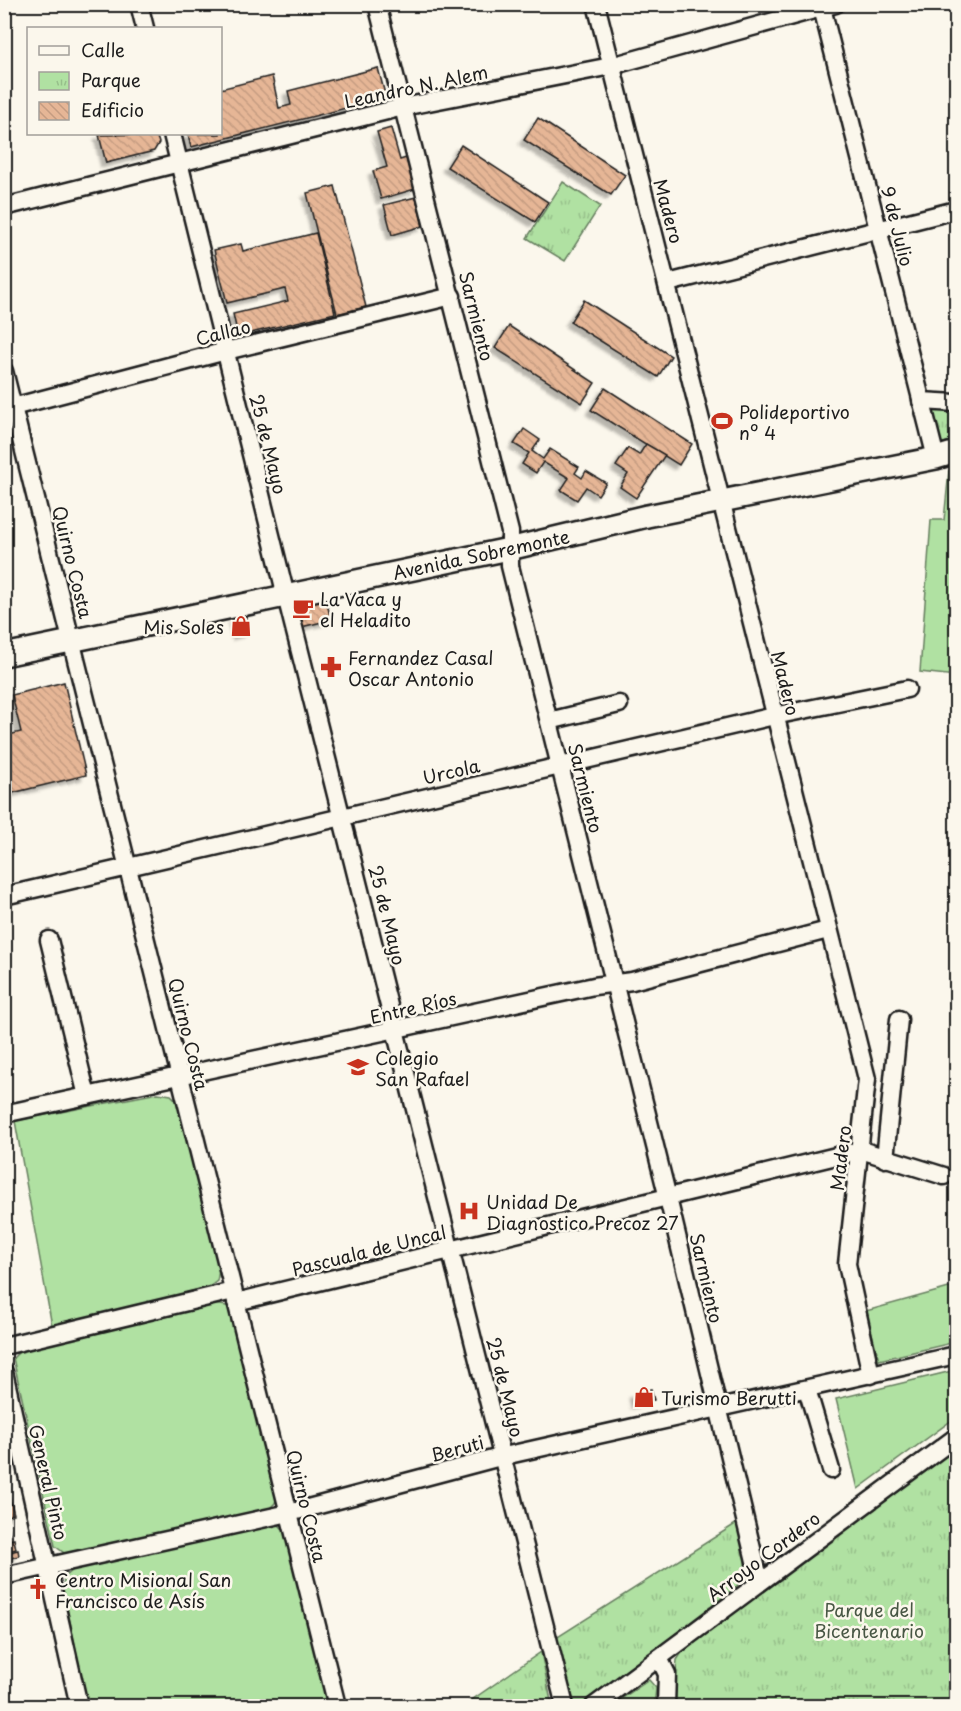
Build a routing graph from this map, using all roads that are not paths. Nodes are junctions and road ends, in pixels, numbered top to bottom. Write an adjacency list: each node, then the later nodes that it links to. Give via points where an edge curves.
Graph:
1 (139, 4): 5 (street)
2 (377, 4): 7 (street, Sarmiento)
3 (596, 4): 6 (street, Madero)
4 (826, 6): 6 (street, Leandro N. Alem); 12 (street, 9 de Julio)
5 (145, 27)
6 (611, 66): 7 (street, Leandro N. Alem); 13 (street, Madero)
7 (403, 106): 9 (street, Leandro N. Alem); 14 (street, Sarmiento)
8 (172, 135): 9 (street, 25 de Mayo)
9 (180, 163): 10 (street, Leandro N. Alem); 15 (street, 25 de Mayo)
10 (4, 207)
11 (957, 210): 12 (street)
12 (879, 228): 13 (street); 17 (street, 9 de Julio)
13 (668, 283): 22 (street, Madero)
14 (452, 296): 15 (street, Callao); 23 (street, Sarmiento, via 510,532)
15 (226, 351): 19 (street, Callao); 24 (street, 25 de Mayo)
16 (4, 371): 19 (street, Quirno Costa)
17 (921, 401): 18 (street); 21 (street, 9 de Julio)
18 (957, 403)
19 (9, 408): 25 (street, Quirno Costa)
20 (957, 452): 21 (main road, Avenida Sobremonte)
21 (936, 458): 22 (main road, Avenida Sobremonte)
22 (722, 501): 23 (main road, Avenida Sobremonte); 29 (street, Madero)
23 (509, 549): 24 (main road, Avenida Sobremonte); 30 (street, Sarmiento)
24 (286, 596): 25 (main road, Avenida Sobremonte); 32 (street, 25 de Mayo)
25 (72, 639): 26 (main road, Avenida Sobremonte); 33 (street, Quirno Costa)
26 (4, 654)
27 (907, 689): 29 (street, Urcola)
28 (619, 704): 30 (street)
29 (774, 716): 31 (street, Urcola); 35 (street, Madero)
30 (549, 721): 31 (street, Sarmiento)
31 (560, 766): 32 (street, Urcola); 37 (street, Sarmiento)
32 (342, 816): 33 (street, Urcola); 39 (street, 25 de Mayo)
33 (128, 867): 34 (street, Urcola); 40 (street, Quirno Costa)
34 (4, 896)
35 (828, 930): 37 (street, Entre Ríos); 43 (street, Madero, via 867,1079)
36 (49, 940): 41 (street)
37 (615, 983): 39 (street, Entre Ríos); 46 (street, Sarmiento)
38 (899, 1019): 44 (street)
39 (397, 1031): 40 (street, Entre Ríos); 47 (street, 25 de Mayo)
40 (179, 1076): 41 (street, Entre Ríos); 48 (street, Quirno Costa)
41 (87, 1096): 42 (street, Entre Ríos)
42 (4, 1114)
43 (861, 1150): 44 (street); 46 (street, Pascuala de Uncal); 52 (street, Madero, via 847,1264)
44 (885, 1159): 45 (street)
45 (944, 1176)
46 (668, 1198): 47 (street, Pascuala de Uncal); 54 (street, Sarmiento)
47 (452, 1250): 48 (street, Pascuala de Uncal); 56 (street, 25 de Mayo)
48 (234, 1296): 49 (street, Pascuala de Uncal); 58 (street, Quirno Costa)
49 (4, 1346)
50 (957, 1355): 52 (street, Beruti)
51 (4, 1372): 59 (street, General Pinto)
52 (871, 1375): 53 (street, Beruti)
53 (807, 1389): 54 (street, Beruti); 57 (street)
54 (718, 1409): 56 (street, Beruti); 61 (street, Sarmiento)
55 (957, 1437): 61 (street, Arroyo Cordero)
56 (504, 1456): 58 (street, Beruti); 65 (street, 25 de Mayo)
57 (831, 1470)
58 (289, 1513): 59 (street, Beruti); 64 (street, Quirno Costa)
59 (48, 1566): 60 (street, Beruti); 63 (street, General Pinto)
60 (4, 1576)
61 (760, 1582): 62 (street, Arroyo Cordero)
62 (659, 1658): 66 (street, Arroyo Cordero); 67 (street, via 667,1674)
63 (79, 1707)
64 (337, 1707)
65 (565, 1707)
66 (594, 1707)
67 (666, 1707)

